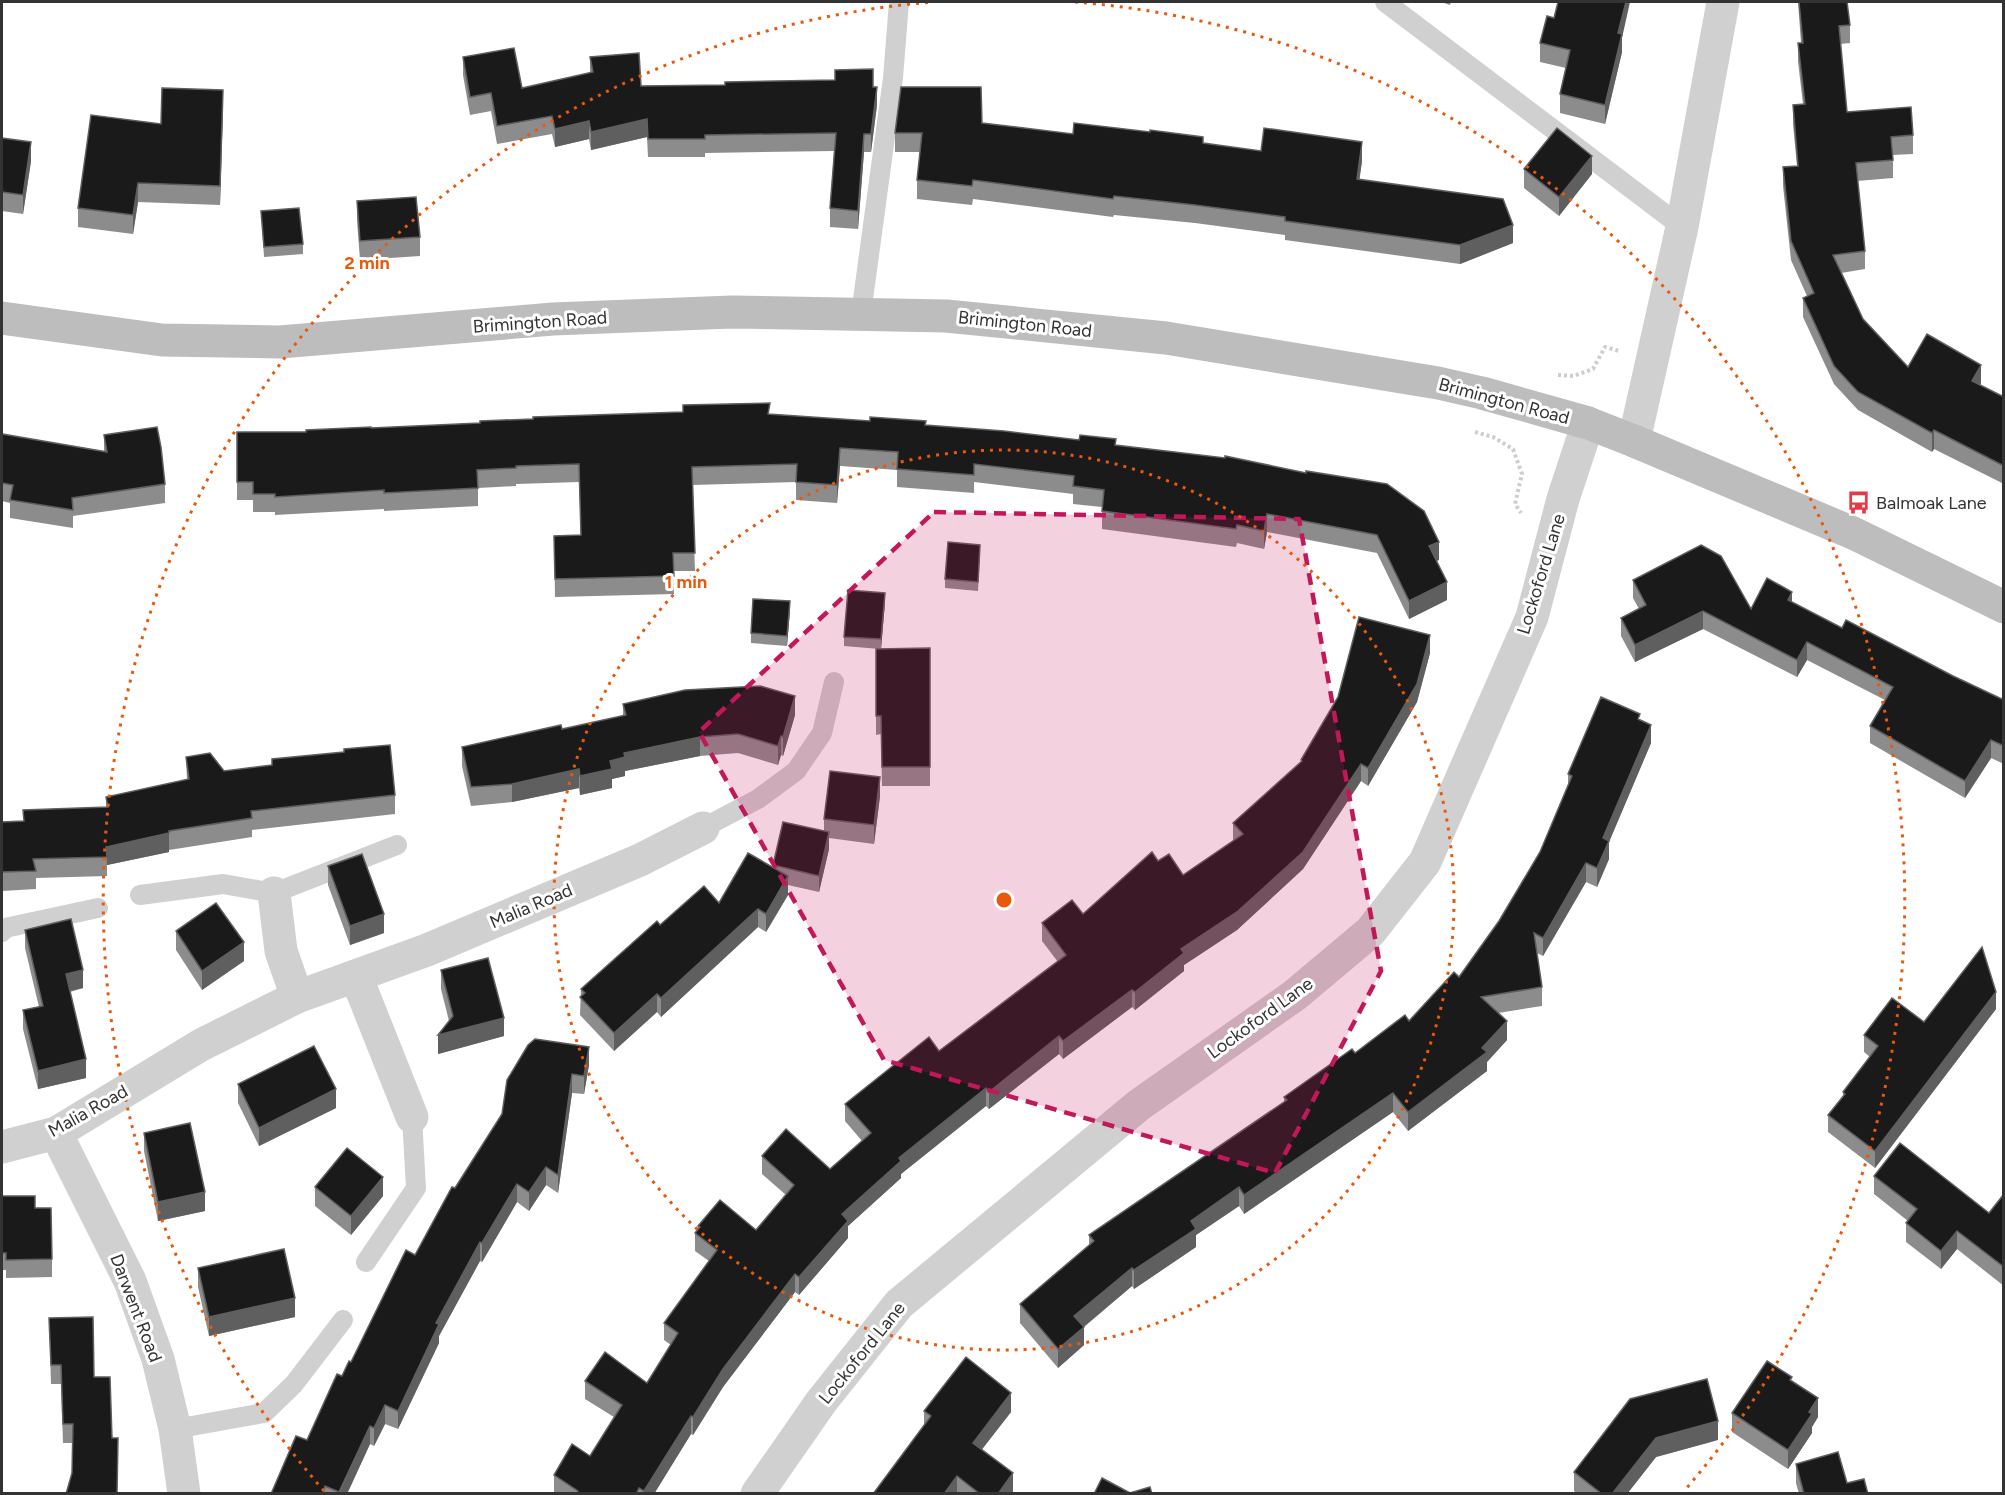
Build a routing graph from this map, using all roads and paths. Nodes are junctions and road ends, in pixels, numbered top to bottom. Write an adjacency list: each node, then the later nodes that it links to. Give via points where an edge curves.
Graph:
1 (899, 2): 5 (lane, via 893,78)
2 (1385, 2): 4 (lane)
3 (1723, 2): 4 (street)
4 (1682, 227): 7 (street)
5 (861, 314): 6 (main road, Brimington Road, via 732,312 553,319 280,342 162,340); 9 (main road, Brimington Road, via 946,316 1166,338 1438,383)
6 (2, 318)
7 (1653, 361): 8 (path, via 1605,346 1593,369 1572,376); 11 (street)
8 (1555, 374)
9 (1588, 423): 11 (main road, Brimington Road); 30 (street, Lockoford Lane, via 1532,617 1425,861 1370,932 1295,995 1139,1105 899,1304 821,1402)
10 (1473, 431): 12 (path, via 1513,449 1521,474)
11 (1634, 441): 13 (main road, Brimington Road, via 1853,533)
12 (1515, 504)
13 (2004, 607)
14 (834, 682): 15 (lane, via 822,734 796,771 758,799)
15 (703, 828): 21 (street, Malia Road, via 640,860)
16 (397, 845): 17 (lane)
17 (274, 893): 18 (lane, via 223,884); 22 (street, via 281,951)
18 (140, 895)
19 (98, 908): 20 (lane, via 5,928)
20 (2, 932)
21 (356, 976): 22 (street, Malia Road); 23 (street)
22 (297, 997): 24 (street, Malia Road, via 201,1045)
23 (412, 1117): 26 (lane, via 416,1188)
24 (56, 1132): 25 (street, Malia Road); 28 (street, Darwent Road, via 130,1281 158,1359)
25 (2, 1147)
26 (366, 1262)
27 (343, 1320): 28 (lane, via 294,1384 264,1413)
28 (175, 1429): 29 (street, Darwent Road)
29 (184, 1494)
30 (757, 1494)

